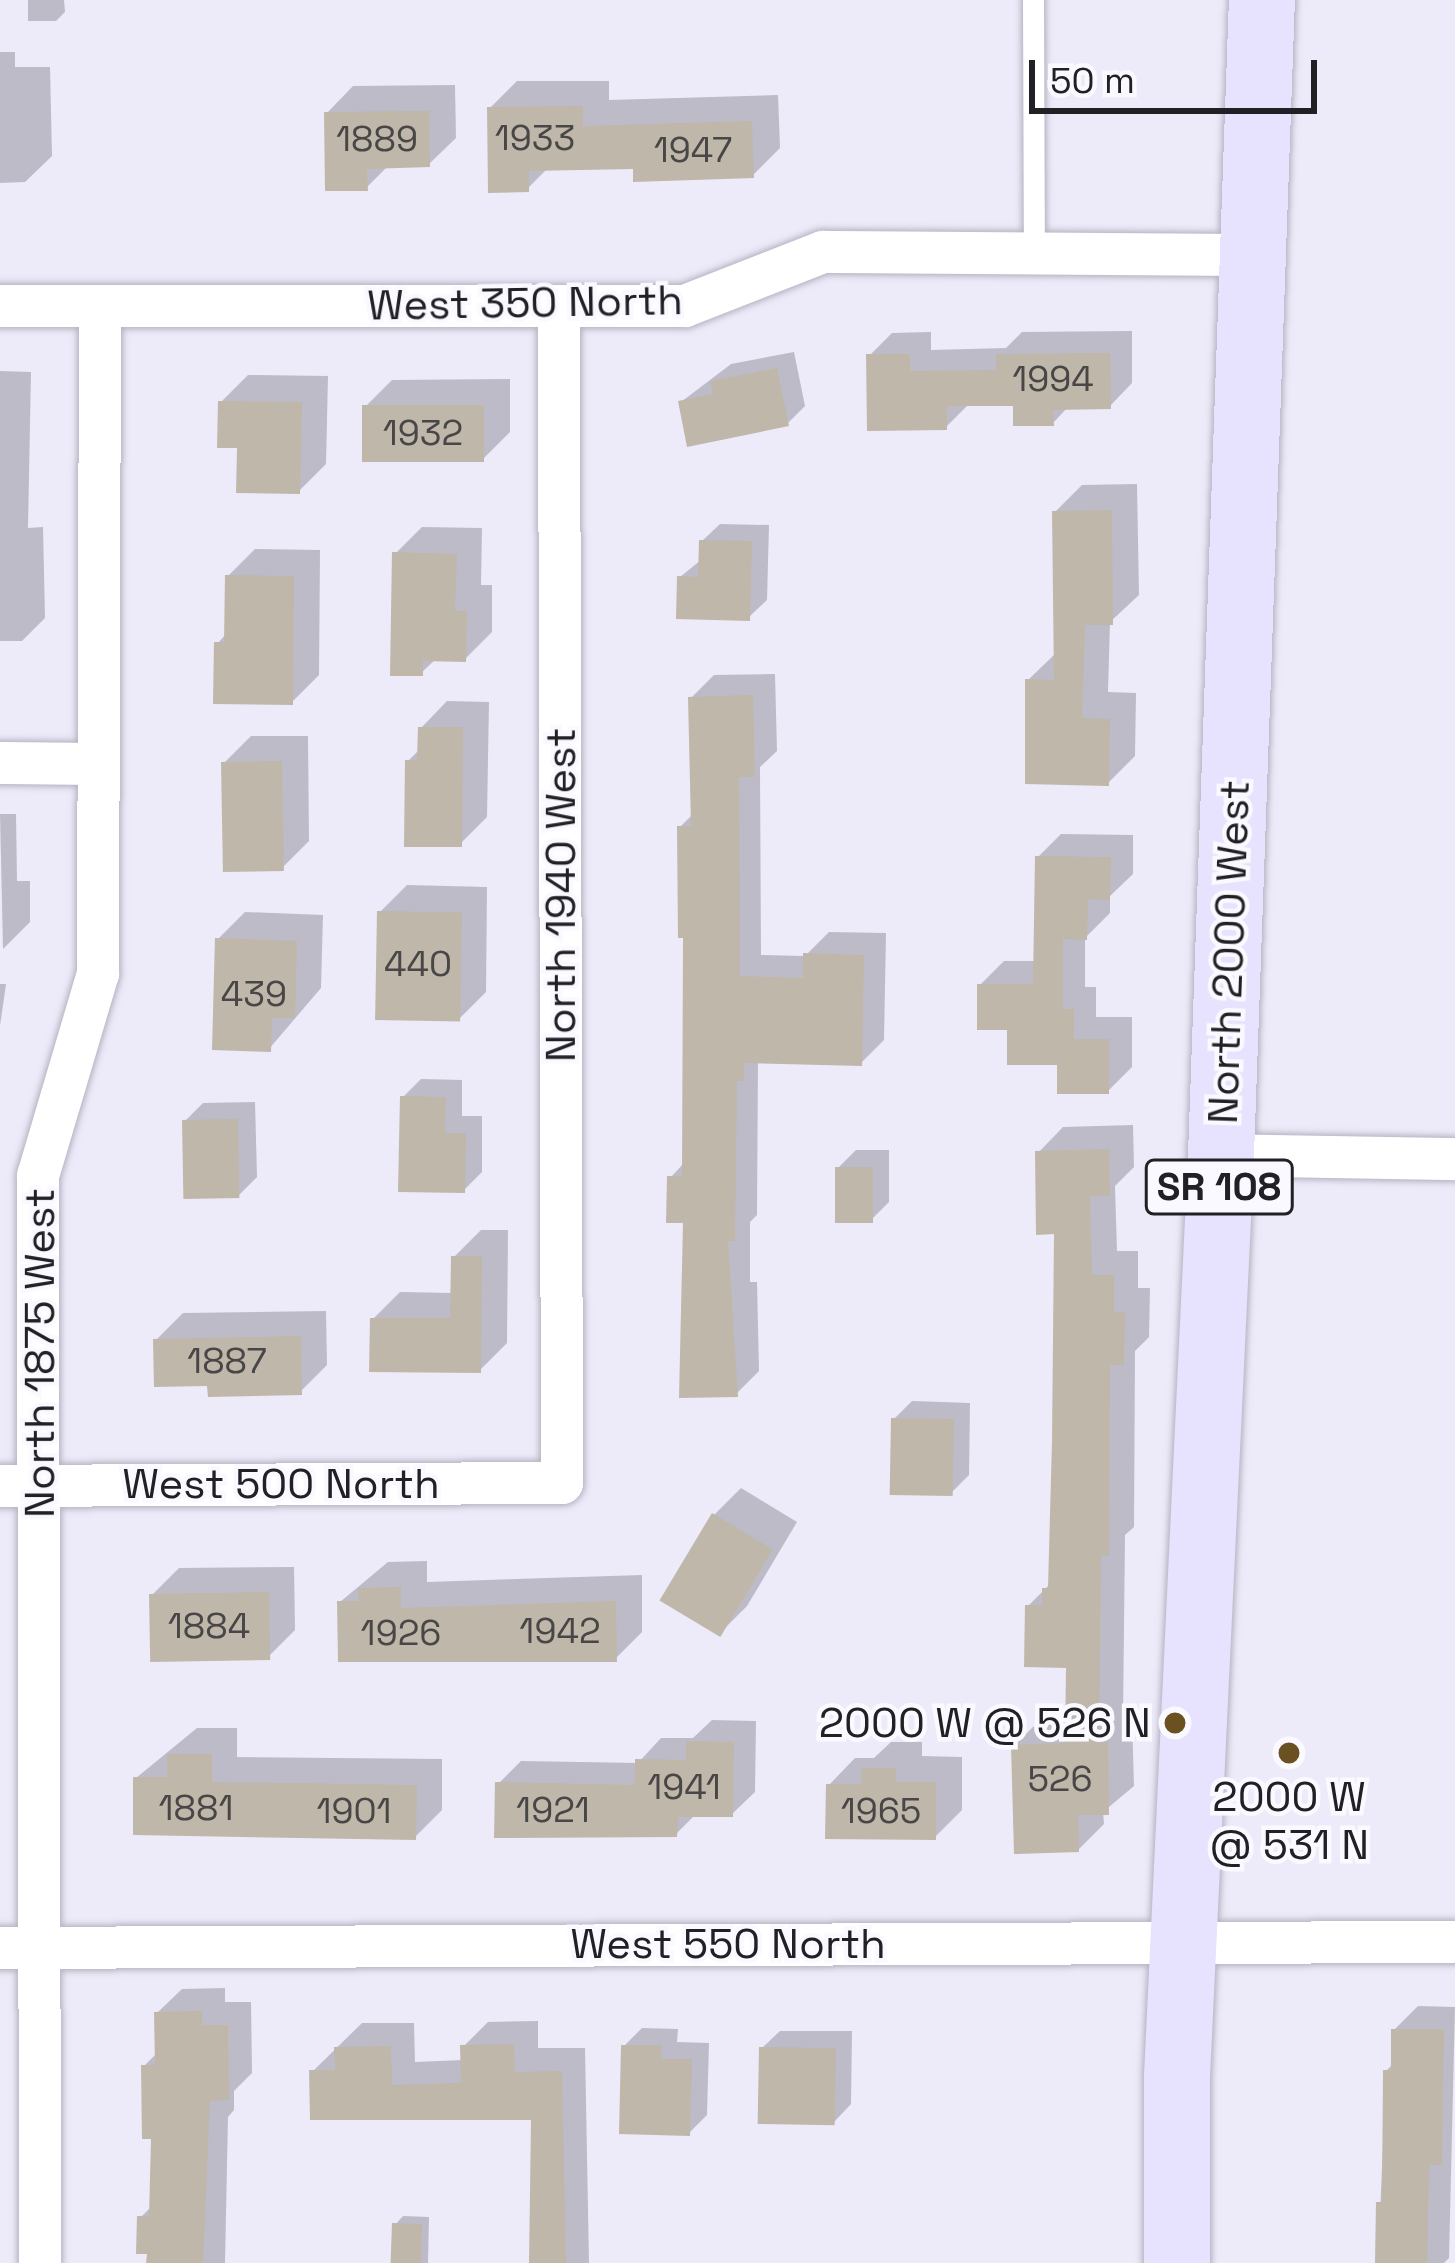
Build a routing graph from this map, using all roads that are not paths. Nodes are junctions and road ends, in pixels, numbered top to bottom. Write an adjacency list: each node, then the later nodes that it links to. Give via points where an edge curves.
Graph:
1 (1033, 0): 3 (lane)
2 (1262, 0): 4 (main road, North 2000 West / SR 108)
3 (1034, 256): 4 (street, West 350 North); 7 (street, West 350 North, via 823,252 685,306)
4 (1256, 256): 10 (main road, North 2000 West / SR 108)
5 (0, 306): 6 (street, West 350 North)
6 (100, 306): 7 (street, West 350 North); 9 (street, North 1875 West)
7 (559, 306): 12 (street, North 1940 West)
8 (0, 763): 9 (street)
9 (99, 764): 13 (street, North 1875 West, via 98,974 38,1176)
10 (1221, 1155): 11 (street); 14 (main road, North 2000 West / SR 108)
11 (1455, 1159)
12 (562, 1483): 13 (street, West 500 North)
13 (19, 1486): 16 (street, North 1875 West)
14 (1184, 1941): 15 (street, West 550 North); 16 (street, West 550 North); 18 (main road, North 2000 West / SR 108)
15 (1455, 1942)
16 (20, 1948): 17 (street, North 1875 West)
17 (40, 2263)
18 (1177, 2263)

